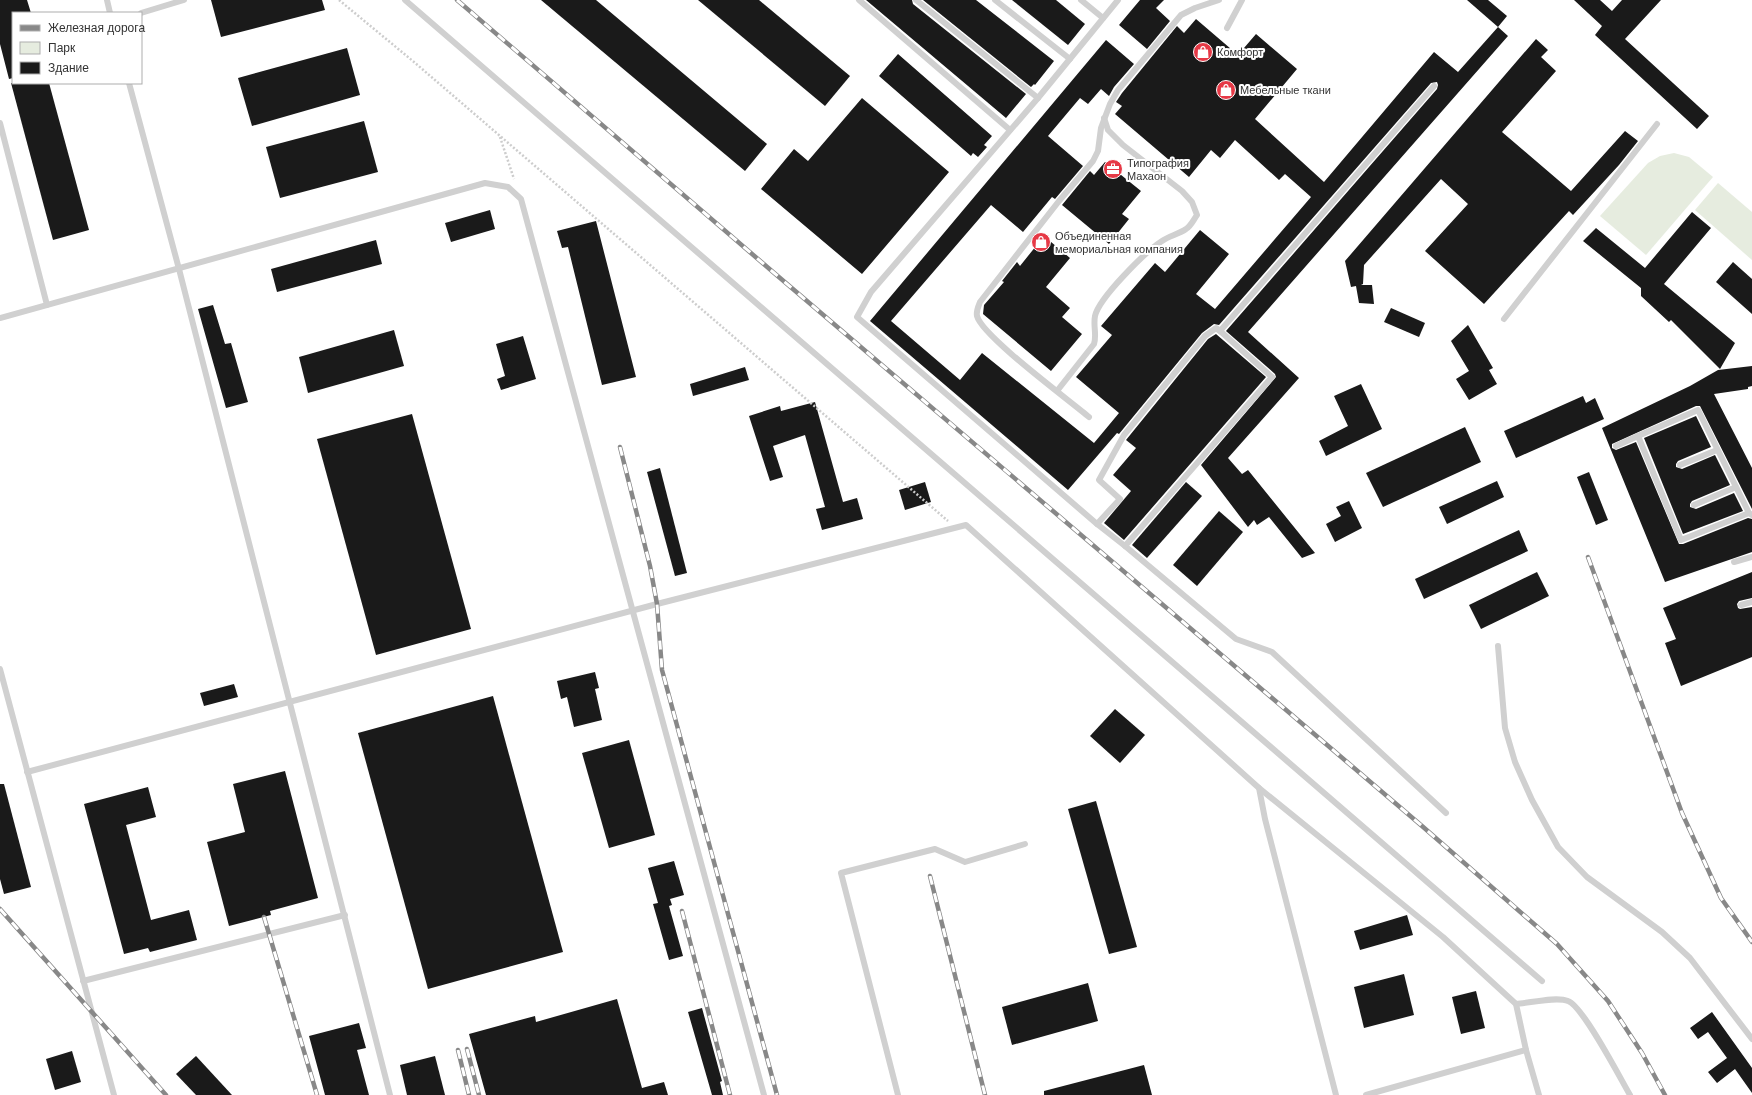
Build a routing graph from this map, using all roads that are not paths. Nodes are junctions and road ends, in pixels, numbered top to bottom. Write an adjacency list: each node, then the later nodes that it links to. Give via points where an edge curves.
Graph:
1 (106, 0): 11 (lane)
2 (184, 0): 12 (lane)
3 (405, 0): 53 (lane)
4 (859, 0): 22 (lane)
5 (916, 0): 18 (lane)
6 (995, 0): 15 (lane)
7 (1081, 0): 13 (lane)
8 (1118, 0): 13 (lane)
9 (1219, 0): 19 (lane, via 1181,15 1118,90)
10 (1242, 0): 14 (lane)
11 (110, 12)
12 (142, 13)
13 (1103, 18): 15 (lane)
14 (1227, 28)
15 (1070, 59): 18 (lane)
16 (129, 84): 23 (lane)
17 (1434, 86): 27 (lane)
18 (1038, 98): 22 (lane)
19 (1104, 118): 28 (lane, via 1098,152 1093,161 976,309 977,317 984,328 1004,348); 28 (lane, via 1108,130 1187,196 1197,214 1187,229 1148,251 1113,289 1095,316 1094,344)
20 (0, 123): 24 (lane)
21 (1657, 124): 26 (lane)
22 (1010, 130): 37 (lane, via 870,292 857,317)
23 (179, 268): 24 (lane); 43 (lane, via 485,183 508,187 521,199); 46 (lane)
24 (47, 305): 25 (lane)
25 (0, 318)
26 (1504, 319)
27 (1220, 331): 37 (lane, via 1216,328 1204,336 1121,440 1099,480 1120,499); 38 (lane, via 1272,377)
28 (1057, 391): 29 (lane)
29 (1089, 417)
30 (1638, 436): 31 (lane); 32 (lane, via 1698,410); 36 (lane, via 1681,540)
31 (1616, 446)
32 (1717, 450): 33 (lane); 34 (lane)
33 (1680, 465)
34 (1736, 487): 35 (lane); 36 (lane)
35 (1694, 504)
36 (1750, 514)
37 (1097, 524): 38 (lane)
38 (1125, 546): 49 (lane, via 1236,639 1272,652)
39 (1752, 557): 40 (lane)
40 (1734, 562)
41 (1752, 602): 42 (lane)
42 (1741, 605)
43 (633, 612): 46 (lane); 48 (lane, via 966,525); 59 (lane)
44 (1498, 646): 55 (lane, via 1504,728 1515,762 1532,800 1558,847 1587,877 1662,932 1690,958)
45 (0, 669): 47 (lane)
46 (290, 702): 47 (lane); 51 (lane)
47 (27, 772): 52 (lane)
48 (1259, 788): 54 (lane, via 1443,937); 61 (lane)
49 (1446, 812)
50 (1025, 844): 60 (lane, via 965,862 935,849 841,873)
51 (345, 915): 52 (lane); 58 (lane)
52 (83, 981): 57 (lane)
53 (1542, 981)
54 (1516, 1004): 56 (lane); 64 (lane, via 1569,1001 1581,1012)
55 (1752, 1039)
56 (1526, 1050): 62 (lane); 63 (lane)
57 (114, 1095)
58 (390, 1095)
59 (764, 1095)
60 (898, 1095)
61 (1336, 1095)
62 (1366, 1095)
63 (1539, 1095)
64 (1630, 1095)

